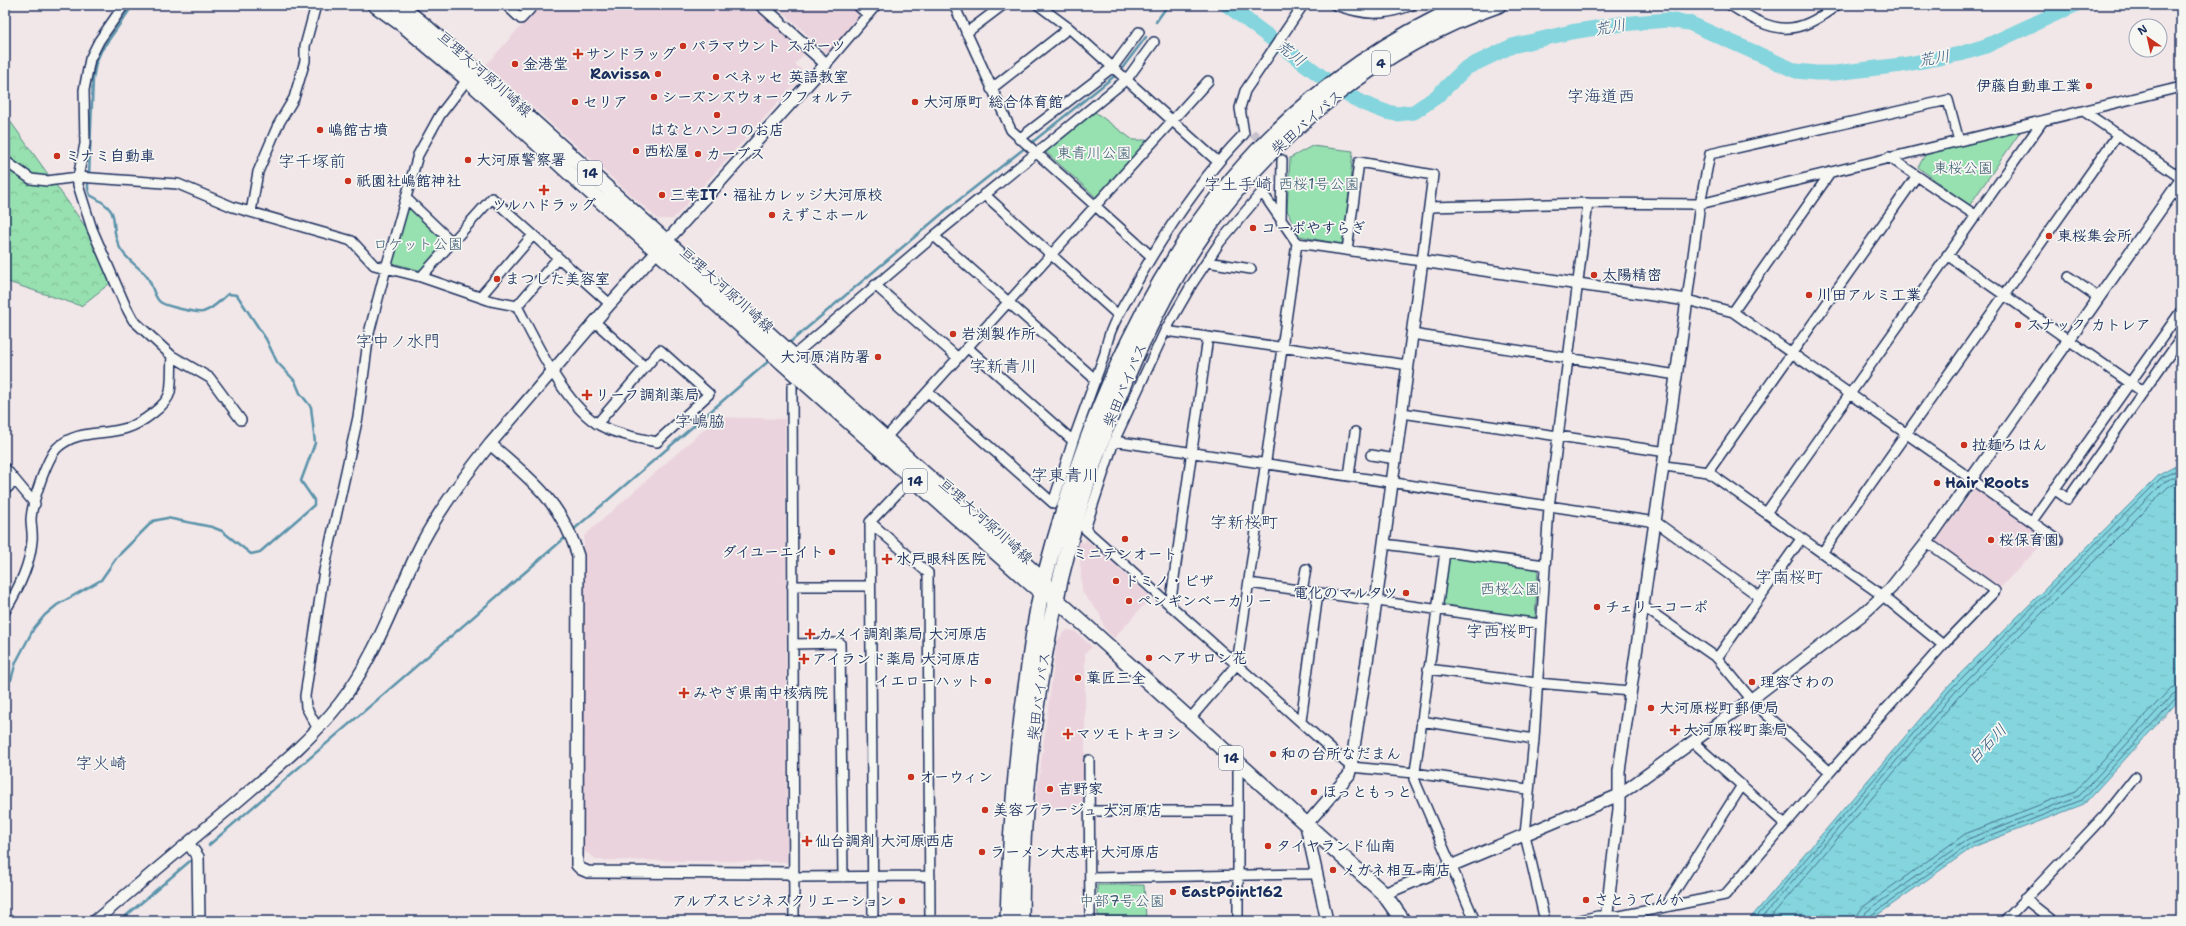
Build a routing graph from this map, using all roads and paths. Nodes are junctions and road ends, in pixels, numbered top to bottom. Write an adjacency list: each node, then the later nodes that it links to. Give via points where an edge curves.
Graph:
1 (124, 5): 45 (street, via 90,59 84,90 85,144)
2 (316, 5): 54 (street, via 305,46 305,61 294,98 278,125 258,172)
3 (375, 5): 27 (main road, 亘理大河原川崎線 / 14)
4 (398, 5): 27 (main road, 亘理大河原川崎線 / 14)
5 (506, 5): 6 (street, via 521,19)
6 (534, 5)
7 (761, 5): 25 (street)
8 (857, 5): 20 (street)
9 (876, 5): 20 (street)
10 (954, 5): 23 (street)
11 (1003, 5): 23 (street)
12 (1038, 5): 21 (street)
13 (1334, 5): 14 (street, via 1370,14 1382,14)
14 (1412, 5)
15 (1498, 5): 19 (highway, 柴田バイパス / 4)
16 (1730, 5): 17 (street, via 1780,29 1801,28 1820,19)
17 (1837, 5)
18 (1301, 7): 43 (street, via 1245,91 1240,108 1248,134)
19 (1467, 11): 34 (highway, 柴田バイパス / 4, via 1382,62); 34 (highway, 柴田バイパス / 4, via 1440,16 1366,59 1335,81)
20 (868, 15): 25 (street)
21 (1069, 28): 26 (street); 31 (street)
22 (1139, 32): 26 (street)
23 (966, 33): 31 (street)
24 (1154, 42): 28 (street)
25 (826, 64): 61 (street)
26 (1114, 68): 28 (street); 37 (street)
27 (471, 75): 49 (street, via 440,115 418,155); 61 (main road, 亘理大河原川崎線 / 14)
28 (1125, 78): 33 (street); 39 (street)
29 (1208, 81): 33 (street)
30 (2181, 87): 32 (street)
31 (991, 89): 37 (street, via 1011,130)
32 (2085, 112): 35 (street); 36 (street)
33 (1172, 120): 43 (street); 52 (street)
34 (1297, 120): 150 (highway, 柴田バイパス / 4, via 1248,160 1215,199 1152,293 1125,347 1087,438); 155 (highway, 柴田バイパス / 4, via 1227,202 1181,269 1154,317 1133,361 1096,455 1061,573)
35 (2042, 122): 38 (street); 55 (street)
36 (2118, 134): 47 (street); 75 (street)
37 (1021, 140): 39 (street)
38 (1959, 141): 40 (street); 51 (street, via 1948,100 1710,154)
39 (1033, 151): 48 (street); 52 (street)
40 (1889, 157): 44 (street); 46 (street)
41 (1282, 160): 56 (street)
42 (5, 161): 45 (street, via 32,179 47,181)
43 (1217, 161): 65 (street)
44 (1831, 172): 51 (street); 83 (street)
45 (81, 177): 54 (street, via 178,184); 95 (street, via 78,185 92,229 125,305 133,320)
46 (1916, 177): 55 (street); 94 (street)
47 (2181, 179): 77 (street)
48 (984, 194): 58 (street); 64 (street)
49 (406, 199): 59 (street); 69 (street)
50 (1588, 203): 51 (street); 53 (street); 73 (street)
51 (1700, 204): 78 (street)
52 (1095, 206): 64 (street); 65 (street)
53 (1429, 207): 62 (street, via 1433,175 1360,162); 67 (street)
54 (250, 212): 69 (street, via 352,241 374,265)
55 (1975, 215): 63 (street)
56 (1281, 222): 60 (street); 68 (street, via 1262,192 1220,242)
57 (533, 235): 59 (street, via 492,198); 66 (street); 76 (street)
58 (934, 236): 74 (street); 79 (street)
59 (452, 242): 71 (street)
60 (1297, 243): 62 (street); 91 (street)
61 (662, 246): 80 (street); 93 (main road, 亘理大河原川崎線 / 14)
62 (1347, 250): 67 (street)
63 (1947, 254): 75 (street); 107 (street)
64 (1051, 255): 79 (street); 84 (street)
65 (1151, 256): 84 (street)
66 (558, 258): 80 (street); 81 (street)
67 (1422, 261): 73 (street); 87 (street)
68 (1207, 262): 70 (street); 86 (street)
69 (386, 268): 71 (street); 173 (street, via 369,333 358,417 324,571 305,696 306,707)
70 (1251, 269)
71 (421, 277): 76 (street)
72 (2069, 277): 77 (street)
73 (1578, 284): 78 (street); 97 (street)
74 (875, 285): 93 (street); 96 (street)
75 (2005, 294): 90 (street); 112 (street)
76 (480, 297): 81 (street)
77 (2099, 298): 90 (street)
78 (1687, 300): 83 (street); 101 (street)
79 (1008, 302): 92 (street); 102 (street)
80 (610, 304): 85 (street)
81 (517, 306): 100 (street)
82 (2181, 311): 103 (street)
83 (1734, 312): 94 (street)
84 (1118, 314): 102 (street, via 1107,339)
85 (595, 322): 99 (street); 100 (street)
86 (1165, 331): 88 (street); 115 (street)
87 (1412, 334): 97 (street); 98 (street)
88 (1208, 337): 91 (street); 118 (street)
89 (2181, 338): 106 (street)
90 (2070, 339): 103 (street); 128 (street)
91 (1282, 347): 98 (street); 122 (street)
92 (968, 348): 96 (street); 114 (street)
93 (782, 352): 116 (main road, 亘理大河原川崎線 / 14)
94 (1792, 353): 107 (street); 125 (street)
95 (172, 356): 109 (street, via 210,378); 133 (street, via 170,394 158,410 127,428 83,434 57,449 47,465)
96 (958, 358): 105 (street)
97 (1568, 359): 101 (street); 113 (street)
98 (1408, 365): 108 (street)
99 (645, 367): 110 (street); 110 (street, via 660,350 709,394 657,442)
100 (552, 370): 110 (street, via 582,411); 117 (street)
101 (1677, 375): 119 (street)
102 (1096, 380): 114 (street)
103 (2130, 382): 106 (street); 131 (street)
104 (792, 387): 148 (street)
105 (928, 392): 114 (street, via 1053,503); 116 (street)
106 (2143, 392): 131 (street, via 2068,499)
107 (1850, 394): 112 (street); 135 (street)
108 (1402, 413): 113 (street); 121 (street)
109 (241, 420)
110 (597, 424)
111 (1355, 432): 126 (street)
112 (1906, 434): 128 (street); 144 (street)
113 (1559, 436): 119 (street); 134 (street)
114 (1073, 441)
115 (1114, 441): 118 (street); 157 (street, via 1086,529)
116 (881, 443): 127 (main road, 亘理大河原川崎線 / 14); 150 (main road, 亘理大河原川崎線 / 14)
117 (490, 444): 173 (street, via 433,524 368,661); 195 (street, via 545,495 566,523 578,556 578,865 588,872 789,873)
118 (1190, 452): 122 (street); 157 (street)
119 (1667, 452): 123 (street)
120 (1371, 455): 121 (street)
121 (1396, 459): 130 (street)
122 (1266, 464): 126 (street); 147 (street)
123 (1665, 466): 125 (street); 138 (street)
124 (5, 468): 129 (street)
125 (1708, 472): 135 (street)
126 (1349, 476): 130 (street)
127 (912, 478): 137 (street); 150 (main road, 亘理大河原川崎線 / 14)
128 (1972, 479): 136 (street); 141 (street)
129 (15, 480): 132 (street); 133 (street)
130 (1392, 483): 134 (street); 142 (street)
131 (2054, 489): 136 (street)
132 (5, 490)
133 (35, 504): 160 (street, via 31,519 32,540 27,567)
134 (1549, 507): 138 (street); 145 (street)
135 (1766, 513): 139 (street)
136 (2032, 521): 140 (street)
137 (870, 522): 149 (street); 194 (street, via 928,573)
138 (1656, 522): 154 (street); 158 (street)
139 (1801, 539): 144 (street); 154 (street)
140 (2058, 540)
141 (1927, 542): 153 (street); 163 (street, via 1995,592)
142 (1384, 544): 143 (street); 156 (street)
143 (1445, 552): 145 (street); 159 (street)
144 (1822, 553): 153 (street)
145 (1545, 565): 161 (street)
146 (1306, 569): 151 (street)
147 (1249, 583): 151 (street); 165 (street)
148 (792, 586): 149 (street); 162 (street)
149 (870, 586): 197 (street)
150 (1042, 587): 155 (main road, 亘理大河原川崎線 / 14); 208 (highway, 柴田バイパス / 4, via 1019,730)
151 (1302, 591): 152 (street)
152 (1318, 593): 156 (street); 172 (street)
153 (1883, 596): 163 (street); 169 (street)
154 (1760, 597): 164 (street)
155 (1056, 599): 170 (main road, 亘理大河原川崎線 / 14); 209 (highway, 柴田バイパス / 4, via 1041,672 1031,755 1023,846)
156 (1376, 602): 159 (street); 178 (street)
157 (1170, 606): 165 (street)
158 (1644, 606): 164 (street); 168 (street)
159 (1437, 609): 161 (street); 166 (street)
160 (5, 611)
161 (1540, 624): 167 (street)
162 (793, 644): 195 (street); 196 (street, via 840,643)
163 (1943, 645): 179 (street)
164 (1717, 658): 169 (street)
165 (1238, 664): 170 (street); 172 (street)
166 (1428, 669): 167 (street); 171 (street)
167 (1537, 683): 168 (street); 174 (street)
168 (1630, 691): 184 (street)
169 (1751, 700): 175 (street); 179 (street)
170 (1189, 720): 177 (main road, 亘理大河原川崎線 / 14)
171 (1421, 721): 174 (street); 180 (street)
172 (1301, 722): 178 (street)
173 (318, 729): 190 (street, via 282,764)
174 (1534, 739): 183 (street)
175 (1693, 742): 182 (street); 184 (street)
176 (1089, 760): 185 (street)
177 (1241, 767): 186 (street, via 1238,771); 188 (main road, 亘理大河原川崎線 / 14)
178 (1351, 767): 180 (street); 188 (street, via 1349,775)
179 (1830, 772): 187 (street)
180 (1414, 773): 183 (street); 191 (street, via 1414,779)
181 (2135, 777): 200 (street, via 2104,816)
182 (1741, 787): 187 (street); 201 (street)
183 (1528, 789): 189 (street)
184 (1619, 795): 189 (street); 202 (street)
185 (1089, 810): 186 (street); 198 (street)
186 (1238, 811): 193 (street)
187 (1784, 824): 201 (street, via 1725,895)
188 (1306, 825): 192 (street); 199 (main road, 亘理大河原川崎線 / 14)
189 (1524, 835): 191 (street); 215 (street)
190 (188, 843): 203 (street); 204 (street, via 198,857)
191 (1452, 866): 199 (street); 214 (street)
192 (1317, 872): 193 (street); 212 (street)
193 (1238, 875): 198 (street); 211 (street)
194 (930, 876): 197 (street); 207 (street)
195 (794, 877): 196 (street); 205 (street)
196 (843, 877): 197 (street)
197 (874, 878): 206 (street)
198 (1090, 878): 210 (street)
199 (1384, 894): 213 (main road, 亘理大河原川崎線 / 14)
200 (2025, 900): 217 (street); 218 (street)
201 (1666, 905): 202 (street)
202 (1607, 918): 216 (street)
203 (95, 921)
204 (199, 921)
205 (794, 921)
206 (874, 921)
207 (930, 921)
208 (1008, 921)
209 (1021, 921)
210 (1090, 921)
211 (1238, 921)
212 (1327, 921)
213 (1403, 921)
214 (1475, 921)
215 (1545, 921)
216 (1576, 921)
217 (2005, 921)
218 (2053, 921)

